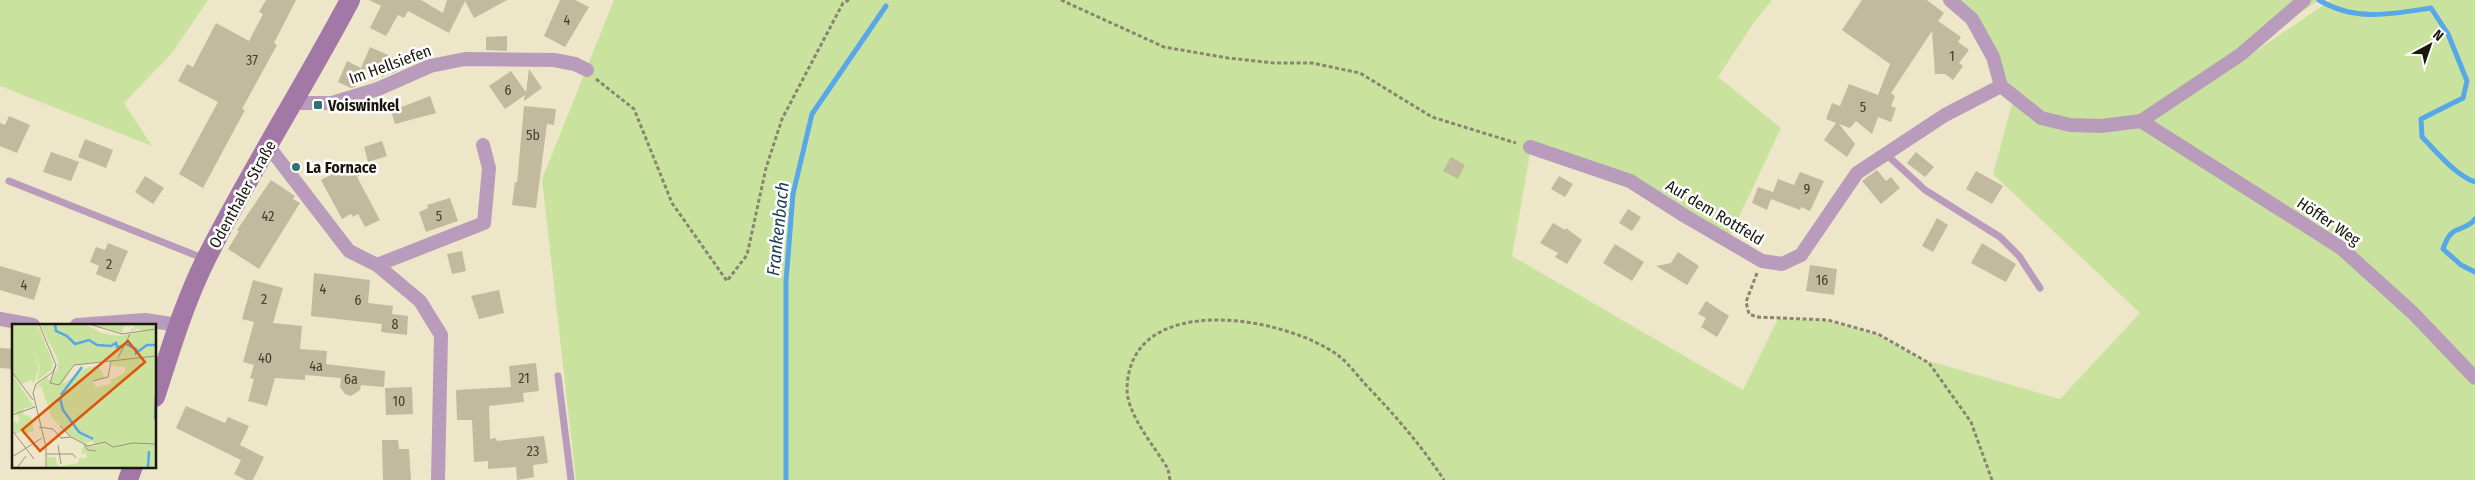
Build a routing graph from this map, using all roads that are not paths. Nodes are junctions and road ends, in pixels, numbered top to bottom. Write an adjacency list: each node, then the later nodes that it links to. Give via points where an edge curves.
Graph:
1 (350, 0): 6 (main road, Odenthaler Straße)
2 (1950, 0): 5 (street, via 1972,19 1993,57)
3 (2303, 1): 7 (street, via 2240,55)
4 (587, 70): 6 (street, Im Hellsiefen, via 554,60 464,59 430,66 378,89 332,103)
5 (2001, 86): 7 (street, via 2041,118 2070,125 2102,126); 11 (street, Auf dem Rottfeld, via 1945,115)
6 (294, 103): 9 (main road, Odenthaler Straße)
7 (2141, 121): 21 (street, Höffer Weg, via 2341,248 2412,313)
8 (483, 145): 14 (street, via 489,168 484,223)
9 (269, 147): 13 (main road, Odenthaler Straße); 14 (street, via 349,251)
10 (1530, 147): 11 (street, Auf dem Rottfeld, via 1630,181 1762,261 1782,264 1801,255 1857,173)
11 (1886, 154): 15 (lane, via 1925,190 2000,237 2019,256)
12 (9, 181): 13 (lane)
13 (206, 259): 19 (main road, Odenthaler Straße)
14 (377, 264): 25 (street, via 420,301 441,335)
15 (2040, 288)
16 (0, 319): 17 (street)
17 (28, 324)
18 (91, 324): 19 (street, via 145,320)
19 (178, 325): 22 (main road, Odenthaler Straße)
20 (558, 376): 26 (lane)
21 (2475, 378)
22 (156, 394)
23 (132, 468): 24 (main road)
24 (128, 480)
25 (438, 480)
26 (571, 480)

